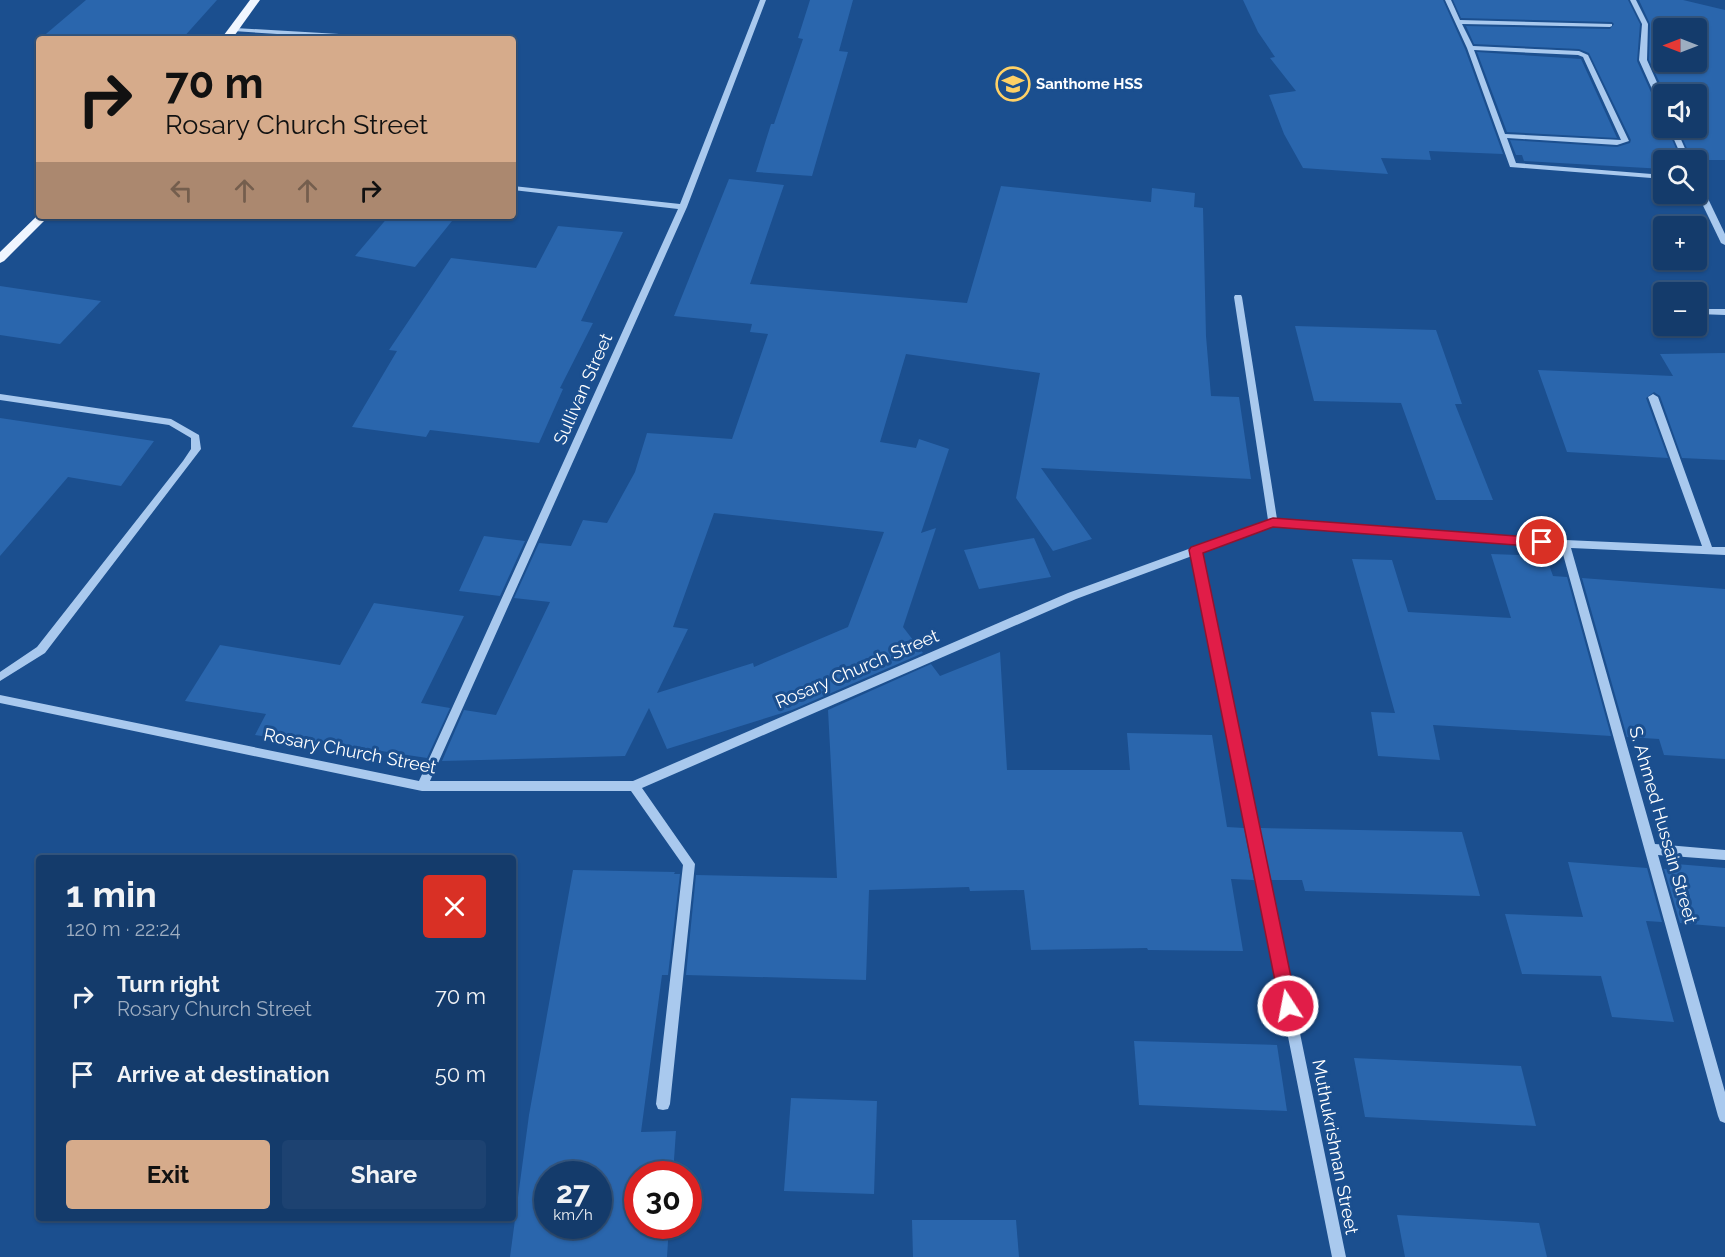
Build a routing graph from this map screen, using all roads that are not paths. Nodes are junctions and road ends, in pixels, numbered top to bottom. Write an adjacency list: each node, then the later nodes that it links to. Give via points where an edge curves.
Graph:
1 (255, 0): 7 (main road)
2 (763, 0): 16 (street, Sullivan Street)
3 (1448, 0): 5 (street)
4 (1633, 0): 11 (street, via 1645,24 1643,60)
5 (1458, 22): 6 (street); 10 (street)
6 (1610, 25)
7 (235, 30): 8 (main road); 9 (street)
8 (229, 36)
9 (336, 36)
10 (1470, 48): 12 (street); 12 (street, via 1584,54 1625,141)
11 (1654, 84)
12 (1503, 136): 13 (street, via 1511,163 1517,166)
13 (1653, 176)
14 (516, 188): 16 (street)
15 (1706, 204): 18 (street)
16 (683, 207): 32 (street, Sullivan Street)
17 (40, 219): 19 (main road)
18 (1725, 243)
19 (0, 259)
20 (1238, 297): 25 (street)
21 (1707, 311): 22 (street)
22 (1725, 312)
23 (1653, 397): 28 (street)
24 (0, 398): 30 (street, via 171,422 196,437 196,449 186,463 41,650)
25 (1273, 522): 26 (street, Rosary Church Street); 27 (street, Rosary Church Street)
26 (1564, 544): 28 (street, Rosary Church Street); 34 (street, S. Ahmed Hussain Street)
27 (1196, 550): 33 (street, Rosary Church Street, via 1072,596); 39 (street, Muthukrishnan Street)
28 (1708, 550): 29 (street, Rosary Church Street)
29 (1725, 551)
30 (0, 677)
31 (0, 699): 32 (street, Rosary Church Street)
32 (422, 786): 33 (street, Rosary Church Street)
33 (634, 786): 37 (street, via 689,864)
34 (1651, 849): 35 (street); 36 (street, S. Ahmed Hussain Street)
35 (1725, 855)
36 (1722, 1101): 38 (street, S. Ahmed Hussain Street)
37 (663, 1104)
38 (1725, 1116)
39 (1339, 1257)

